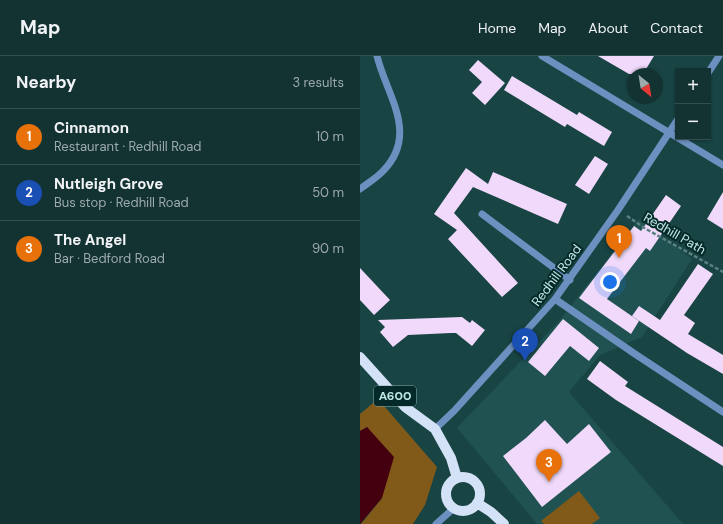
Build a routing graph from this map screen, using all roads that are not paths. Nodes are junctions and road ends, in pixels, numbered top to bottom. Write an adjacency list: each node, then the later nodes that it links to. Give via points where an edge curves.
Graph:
1 (377, 56): 8 (street, via 399,117 400,136 395,154 384,170)
2 (542, 56): 6 (street)
3 (719, 56): 4 (street)
4 (711, 69)
5 (675, 124): 6 (street, Redhill Road)
6 (669, 133): 7 (street); 10 (street, Redhill Road)
7 (723, 165)
8 (360, 189)
9 (482, 214): 10 (street)
10 (570, 280): 11 (street, Redhill Road)
11 (555, 299): 13 (street); 14 (street, Redhill Road)
12 (360, 357): 14 (main road, A600, via 405,407)
13 (723, 412)
14 (435, 430): 15 (main road, A600, via 451,458)
15 (458, 478): 16 (main road, via 468,478 476,484 480,493); 17 (main road, via 447,490 447,500)
16 (477, 503): 17 (main road, via 469,510); 19 (main road)
17 (453, 508): 18 (street)
18 (436, 524)
19 (504, 524)

